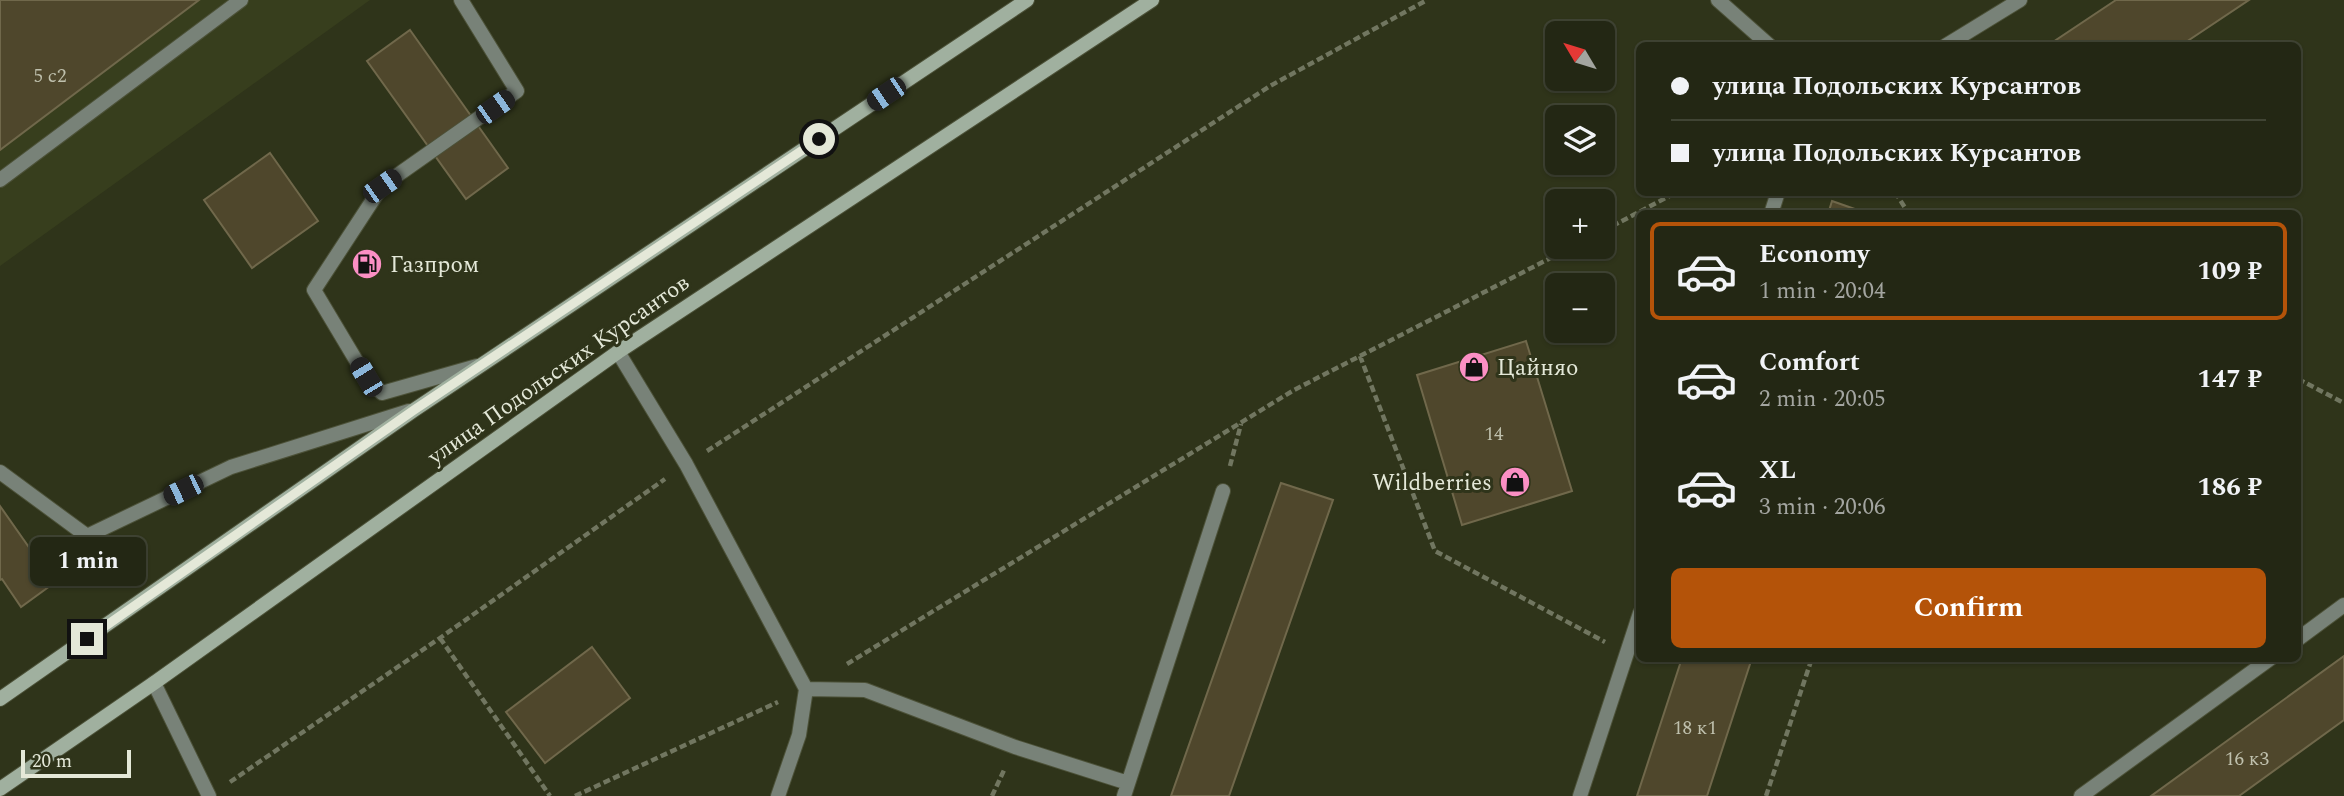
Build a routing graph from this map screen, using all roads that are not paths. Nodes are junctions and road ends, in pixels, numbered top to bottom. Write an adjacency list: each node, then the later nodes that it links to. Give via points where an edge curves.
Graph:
1 (242, 0): 9 (lane)
2 (461, 0): 11 (lane, via 517,91 382,186 314,290 366,377 382,393)
3 (1152, 0): 10 (main road, улица Подольских Курсантов)
4 (1718, 0): 7 (lane)
5 (2020, 0): 8 (lane)
6 (1022, 1): 11 (main road, улица Подольских Курсантов)
7 (1765, 42)
8 (1952, 42)
9 (0, 180)
10 (618, 352): 19 (main road, улица Подольских Курсантов); 20 (lane, via 686,464)
11 (482, 364): 12 (main road, улица Подольских Курсантов)
12 (414, 410): 13 (lane, via 231,467 87,536); 21 (main road, улица Подольских Курсантов)
13 (0, 472)
14 (1223, 491): 23 (lane)
15 (2344, 605): 17 (lane)
16 (1636, 624): 26 (lane)
17 (2301, 637)
18 (2265, 662): 27 (lane)
19 (154, 683): 22 (main road, улица Подольских Курсантов); 24 (lane)
20 (806, 689): 23 (lane, via 865,690); 25 (lane, via 799,735)
21 (0, 699)
22 (0, 789)
23 (1126, 790)
24 (214, 792)
25 (778, 796)
26 (1580, 796)
27 (2081, 796)

